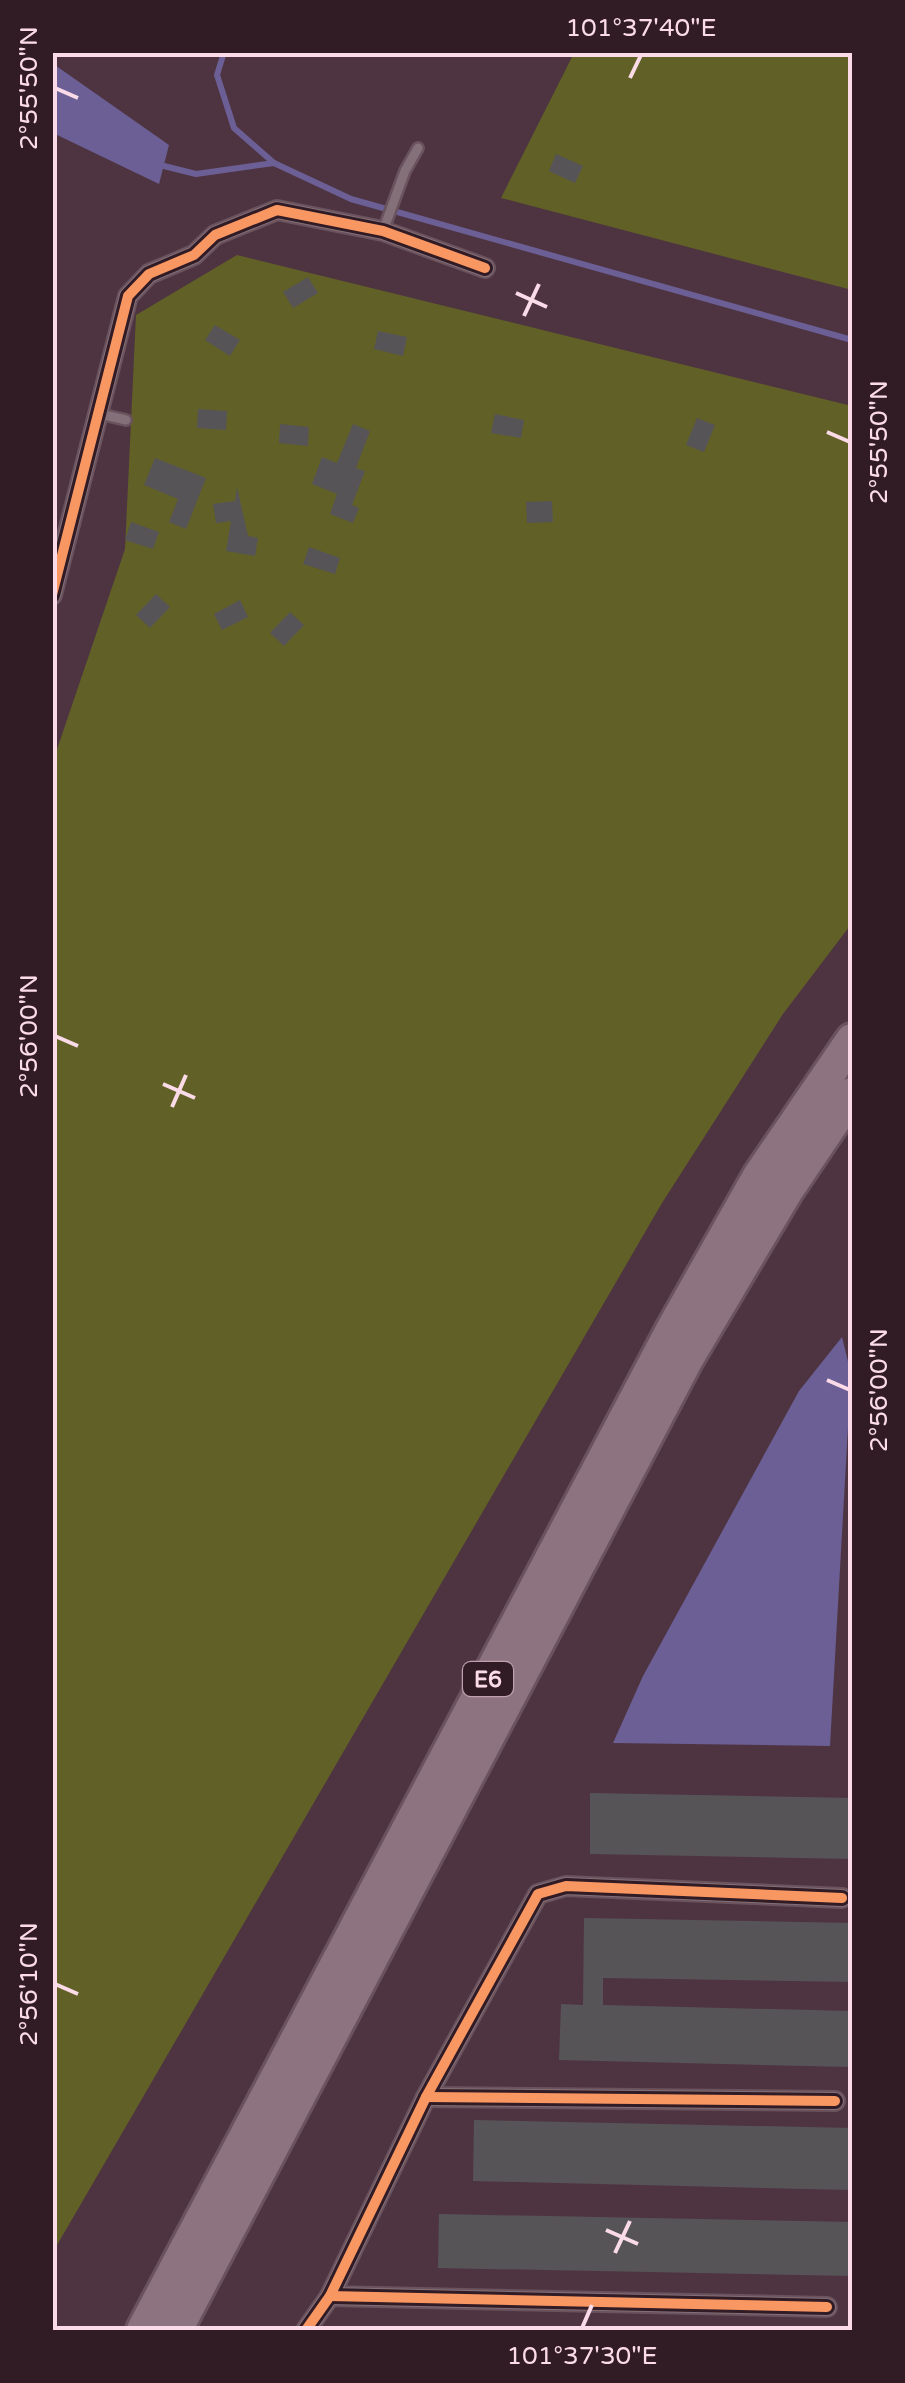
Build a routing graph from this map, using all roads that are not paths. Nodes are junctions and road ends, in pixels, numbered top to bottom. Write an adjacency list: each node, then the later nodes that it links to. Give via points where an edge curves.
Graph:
1 (418, 148): 2 (lane)
2 (383, 231): 3 (street); 4 (street, via 277,210 215,234 194,255 148,274 128,296)
3 (485, 268)
4 (100, 414): 5 (lane); 6 (street)
5 (126, 420)
6 (52, 595)
7 (852, 1040): 14 (highway, E6, via 759,1176 673,1328)
8 (852, 1094): 15 (highway, E6, via 688,1360)
9 (842, 1898): 10 (street, via 566,1886 538,1894)
10 (426, 2097): 11 (street); 12 (street)
11 (835, 2101)
12 (330, 2296): 13 (street); 16 (street)
13 (827, 2307)
14 (143, 2330)
15 (176, 2330)
16 (306, 2330)

